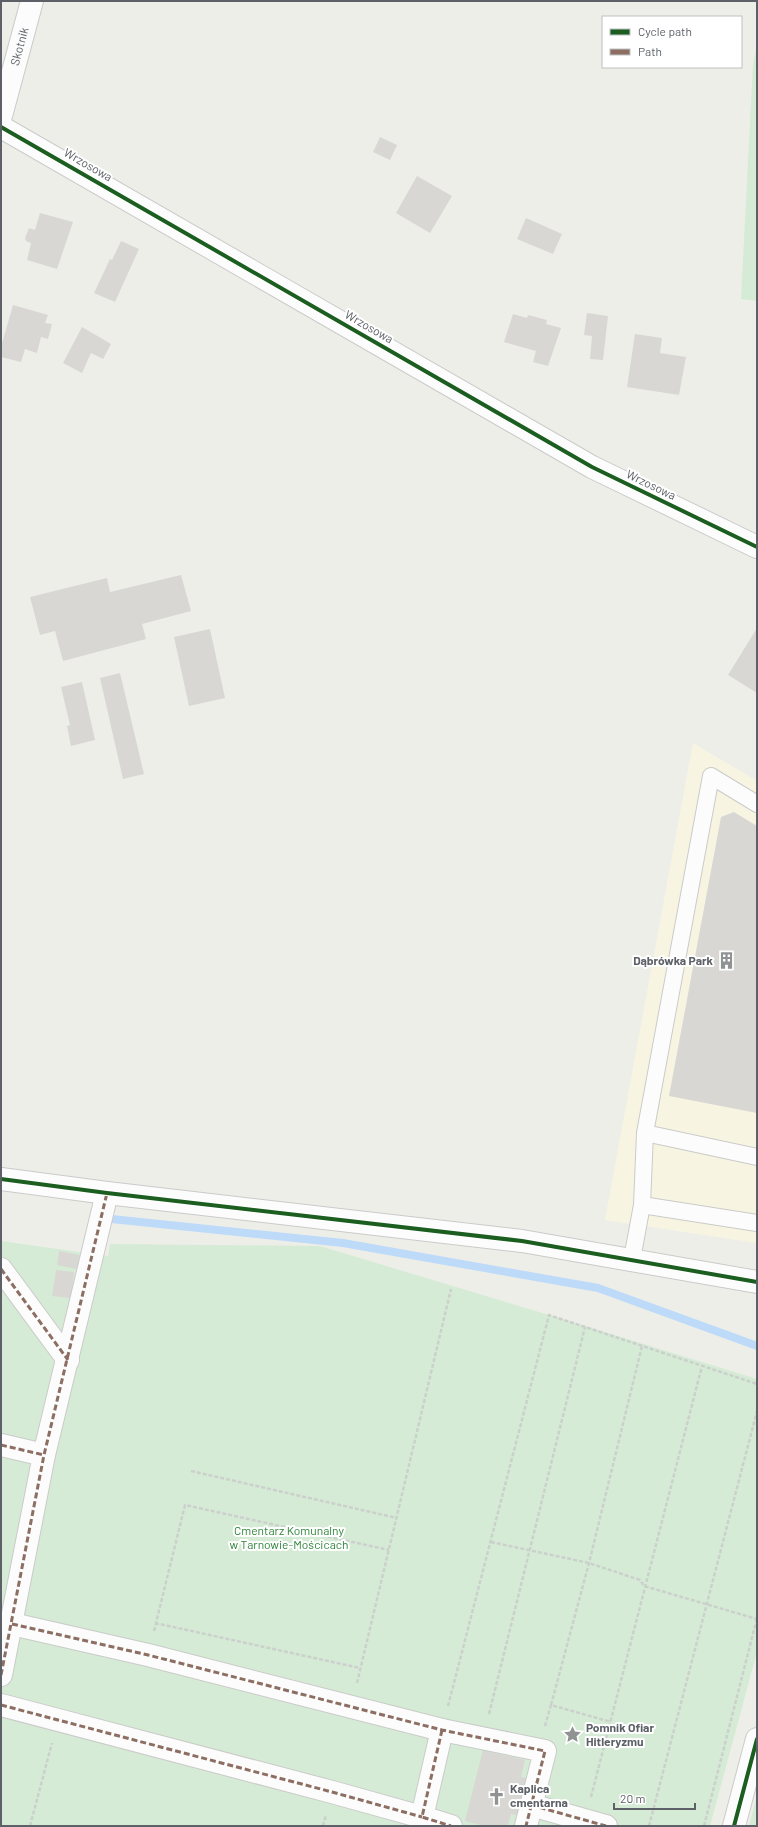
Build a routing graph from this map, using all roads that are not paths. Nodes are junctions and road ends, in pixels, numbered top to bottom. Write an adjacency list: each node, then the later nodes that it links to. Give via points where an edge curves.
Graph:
1 (32, 1): 2 (street, Skotnik)
2 (1, 116)
3 (1, 127): 4 (street, Wrzosowa, via 592,467)
4 (757, 547)
5 (757, 804): 6 (lane, via 711,776)
6 (645, 1134): 7 (lane); 10 (lane)
7 (757, 1157)
8 (1, 1179): 9 (street)
9 (107, 1193): 12 (street, via 522,1241); 15 (street)
10 (642, 1205): 11 (lane); 12 (lane)
11 (757, 1223)
12 (632, 1260): 14 (street)
13 (1, 1269): 15 (street)
14 (757, 1282)
15 (68, 1360): 17 (street)
16 (1, 1445): 17 (street)
17 (44, 1455): 18 (street)
18 (12, 1624): 19 (street); 21 (street, via 148,1655)
19 (1, 1675)
20 (1, 1705): 24 (street)
21 (442, 1730): 23 (street, via 545,1751); 24 (street)
22 (757, 1739): 27 (street)
23 (529, 1816): 26 (street, via 585,1819)
24 (422, 1817): 25 (street)
25 (451, 1826)
26 (606, 1826)
27 (734, 1826)

